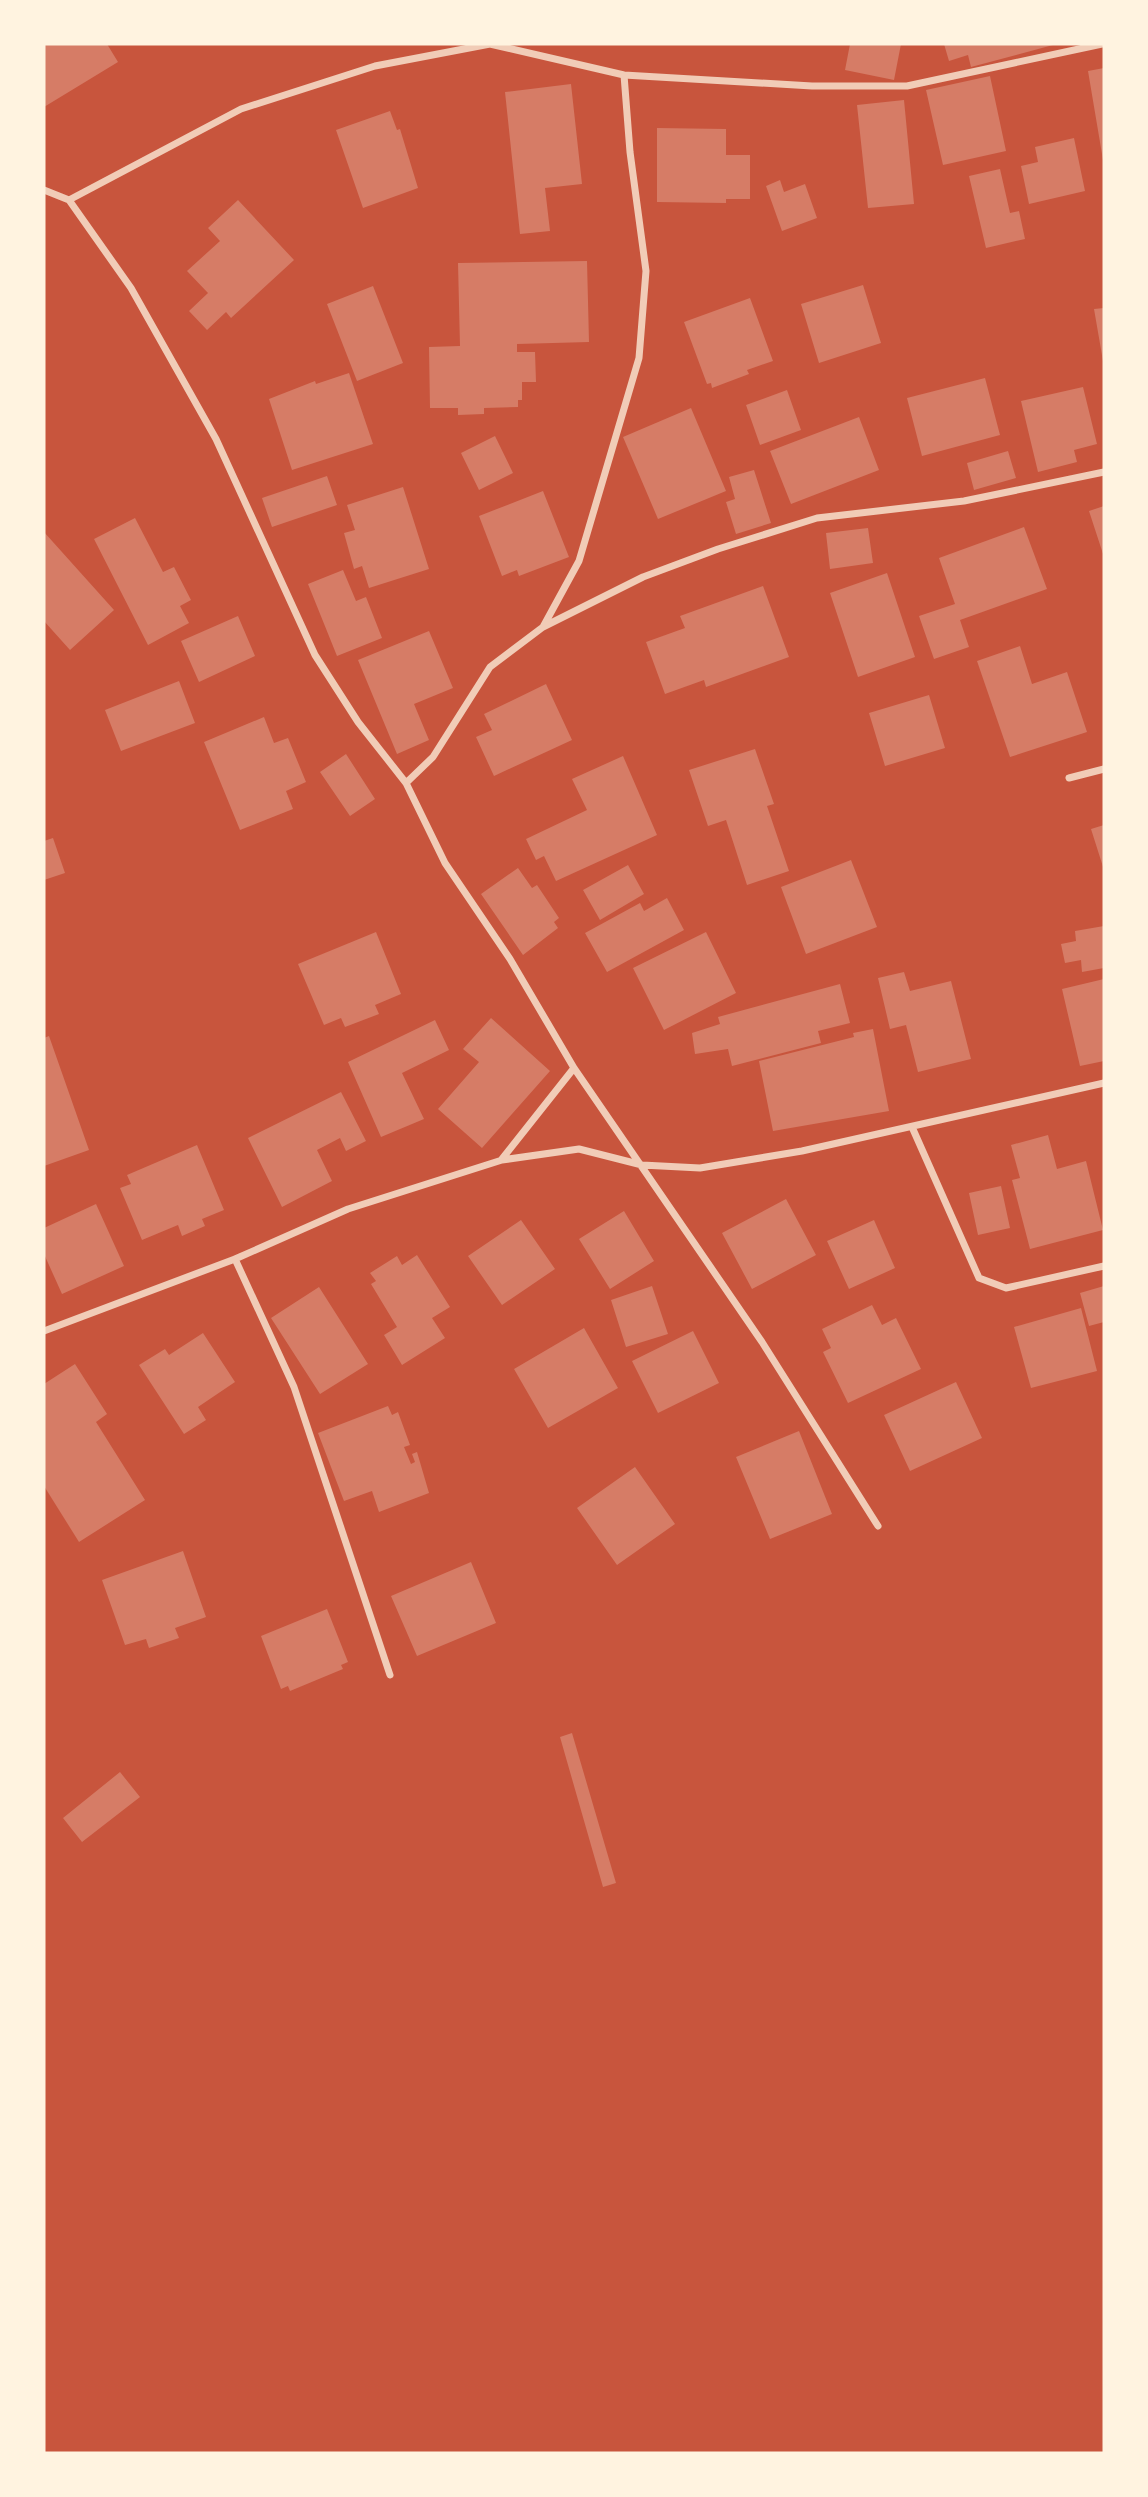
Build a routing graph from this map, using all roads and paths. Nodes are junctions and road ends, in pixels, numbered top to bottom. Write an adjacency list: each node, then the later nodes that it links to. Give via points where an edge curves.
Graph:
1 (1102, 44): 2 (street, via 907,86 812,86)
2 (624, 75): 4 (street, via 490,44 375,66 241,109); 6 (street, via 646,271 639,358 579,561)
3 (44, 190): 4 (street)
4 (69, 200): 9 (street, via 131,288 216,439 315,655 358,722)
5 (1104, 472): 6 (street, via 964,501 817,518 643,577)
6 (543, 627): 9 (street, via 490,667 433,757)
7 (1104, 769): 8 (street)
8 (1069, 778)
9 (406, 783): 10 (street, via 445,863 510,959)
10 (574, 1068): 13 (street); 14 (street)
11 (1104, 1083): 12 (street)
12 (912, 1127): 14 (street, via 802,1152 701,1168); 16 (street, via 979,1278 1006,1288)
13 (502, 1160): 14 (street, via 579,1149); 15 (street, via 348,1209)
14 (642, 1165): 18 (street, via 762,1342)
15 (235, 1259): 17 (street); 19 (street, via 294,1387)
16 (1104, 1266)
17 (44, 1331)
18 (878, 1527)
19 (390, 1675)

